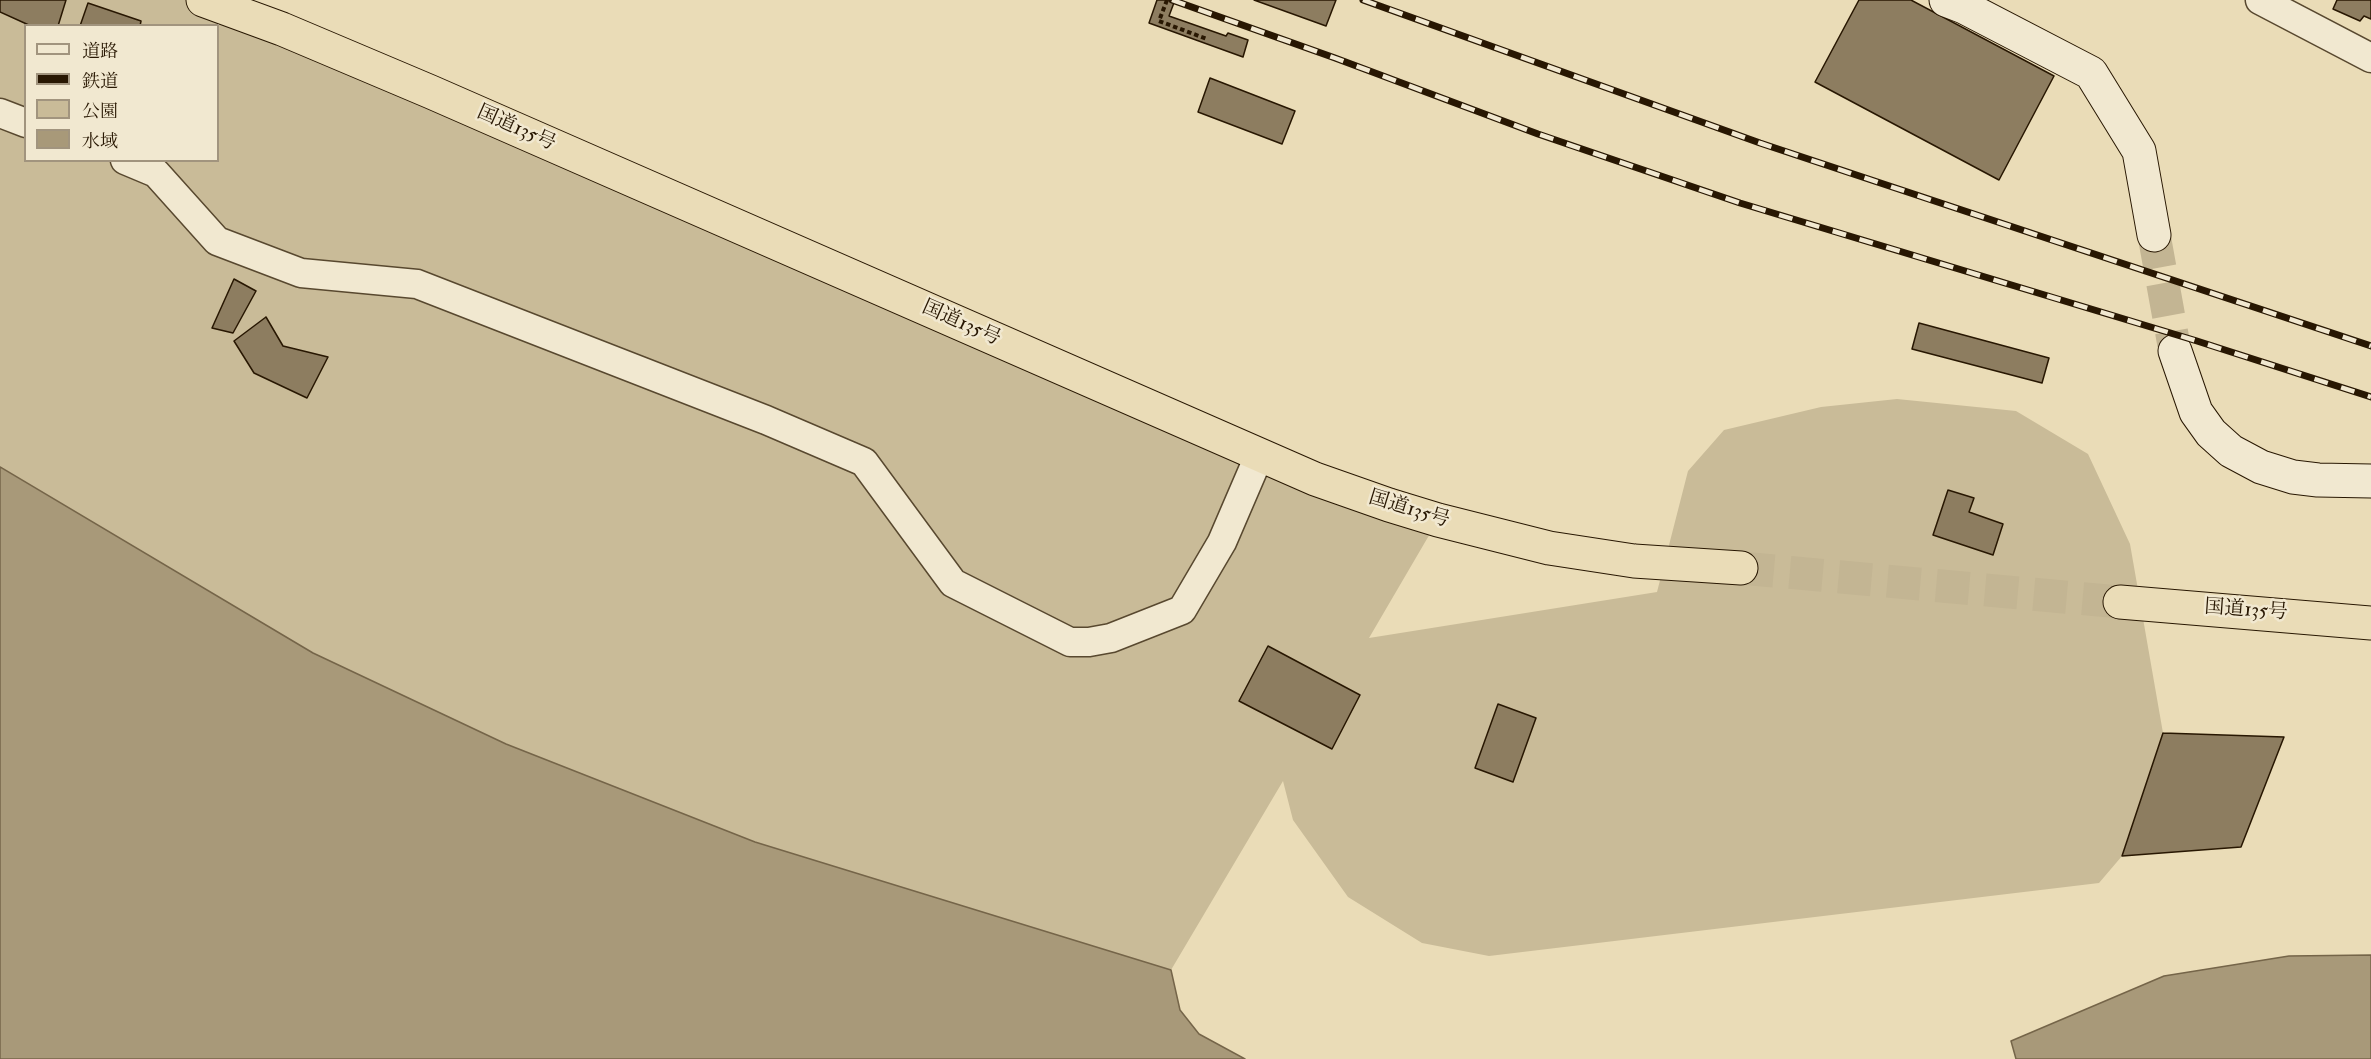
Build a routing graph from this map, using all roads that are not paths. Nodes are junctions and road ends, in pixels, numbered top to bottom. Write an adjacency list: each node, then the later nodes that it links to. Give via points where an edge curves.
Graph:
1 (203, 0): 10 (highway, 国道135号, via 410,83)
2 (1946, 0): 8 (main road, via 2091,73 2139,151)
3 (2260, 0): 4 (street)
4 (2371, 58)
5 (0, 113): 6 (street)
6 (24, 122)
7 (130, 162): 10 (street, via 156,172 217,241 301,273 417,284 864,462 953,583 1070,642 1112,638 1182,610 1222,542)
8 (2154, 235)
9 (2175, 351): 11 (main road, via 2196,412 2231,451 2261,467 2293,477)
10 (1259, 456): 12 (highway, 国道135号, via 1389,505 1511,539 1634,561)
11 (2371, 481)
12 (1741, 568)
13 (2120, 602): 14 (highway, 国道135号)
14 (2371, 623)

